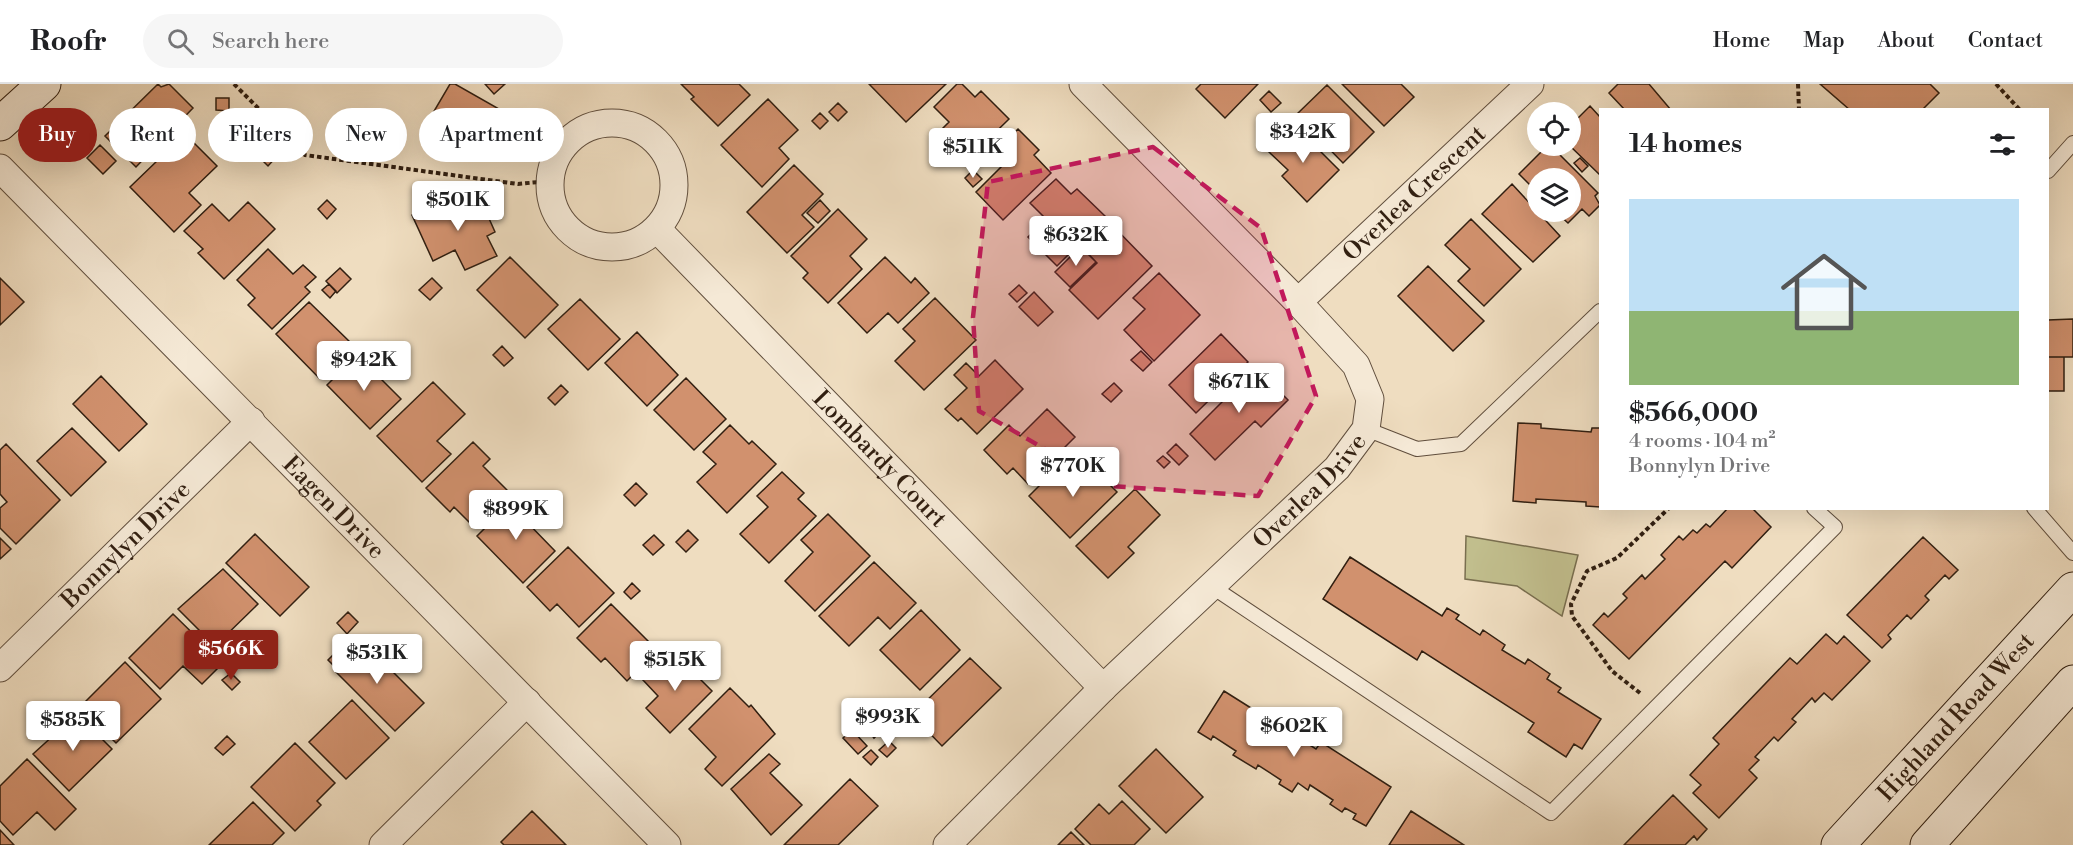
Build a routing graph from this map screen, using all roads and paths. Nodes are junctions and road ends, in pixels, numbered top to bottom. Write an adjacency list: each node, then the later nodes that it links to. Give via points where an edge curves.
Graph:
1 (44, 84): 9 (main road)
2 (234, 84): 13 (path, via 305,155 518,184)
3 (1083, 84): 15 (street, Overlea Drive)
4 (1530, 84): 15 (street, Overlea Crescent)
5 (1798, 84): 7 (path)
6 (1996, 84): 8 (path)
7 (1800, 108)
8 (2018, 108)
9 (0, 124)
10 (2073, 142): 12 (lane)
11 (0, 168): 17 (street, Eagen Drive)
12 (2049, 170)
13 (549, 181): 14 (street, via 559,220 574,235 596,246 617,248 639,242); 14 (street, via 556,156 570,139 592,126 613,122 633,126 652,136 666,153 674,173 670,211)
14 (657, 229): 27 (street, Lombardy Court)
15 (1298, 302): 18 (street, Overlea Drive, via 1356,365 1370,399)
16 (1599, 312): 18 (lane, via 1461,444 1417,448)
17 (251, 421): 25 (street, Bonnylyn Drive); 28 (street, Eagen Drive)
18 (1366, 429): 23 (street, Overlea Drive, via 1337,468)
19 (1667, 510): 29 (path, via 1617,558 1587,571 1571,604 1572,616 1612,671)
20 (1816, 510): 29 (lane, via 1835,527)
21 (2036, 510): 22 (lane)
22 (2073, 553)
23 (1211, 586): 27 (street, Overlea Drive); 29 (lane, via 1551,813)
24 (2073, 589): 33 (main road, Highland Road West)
25 (0, 668)
26 (2073, 682): 34 (main road)
27 (1103, 688): 32 (street, Overlea Drive)
28 (527, 702): 30 (street); 31 (street, Eagen Drive)
29 (1657, 707)
30 (383, 845)
31 (667, 845)
32 (947, 845)
33 (1838, 845)
34 (1927, 845)

